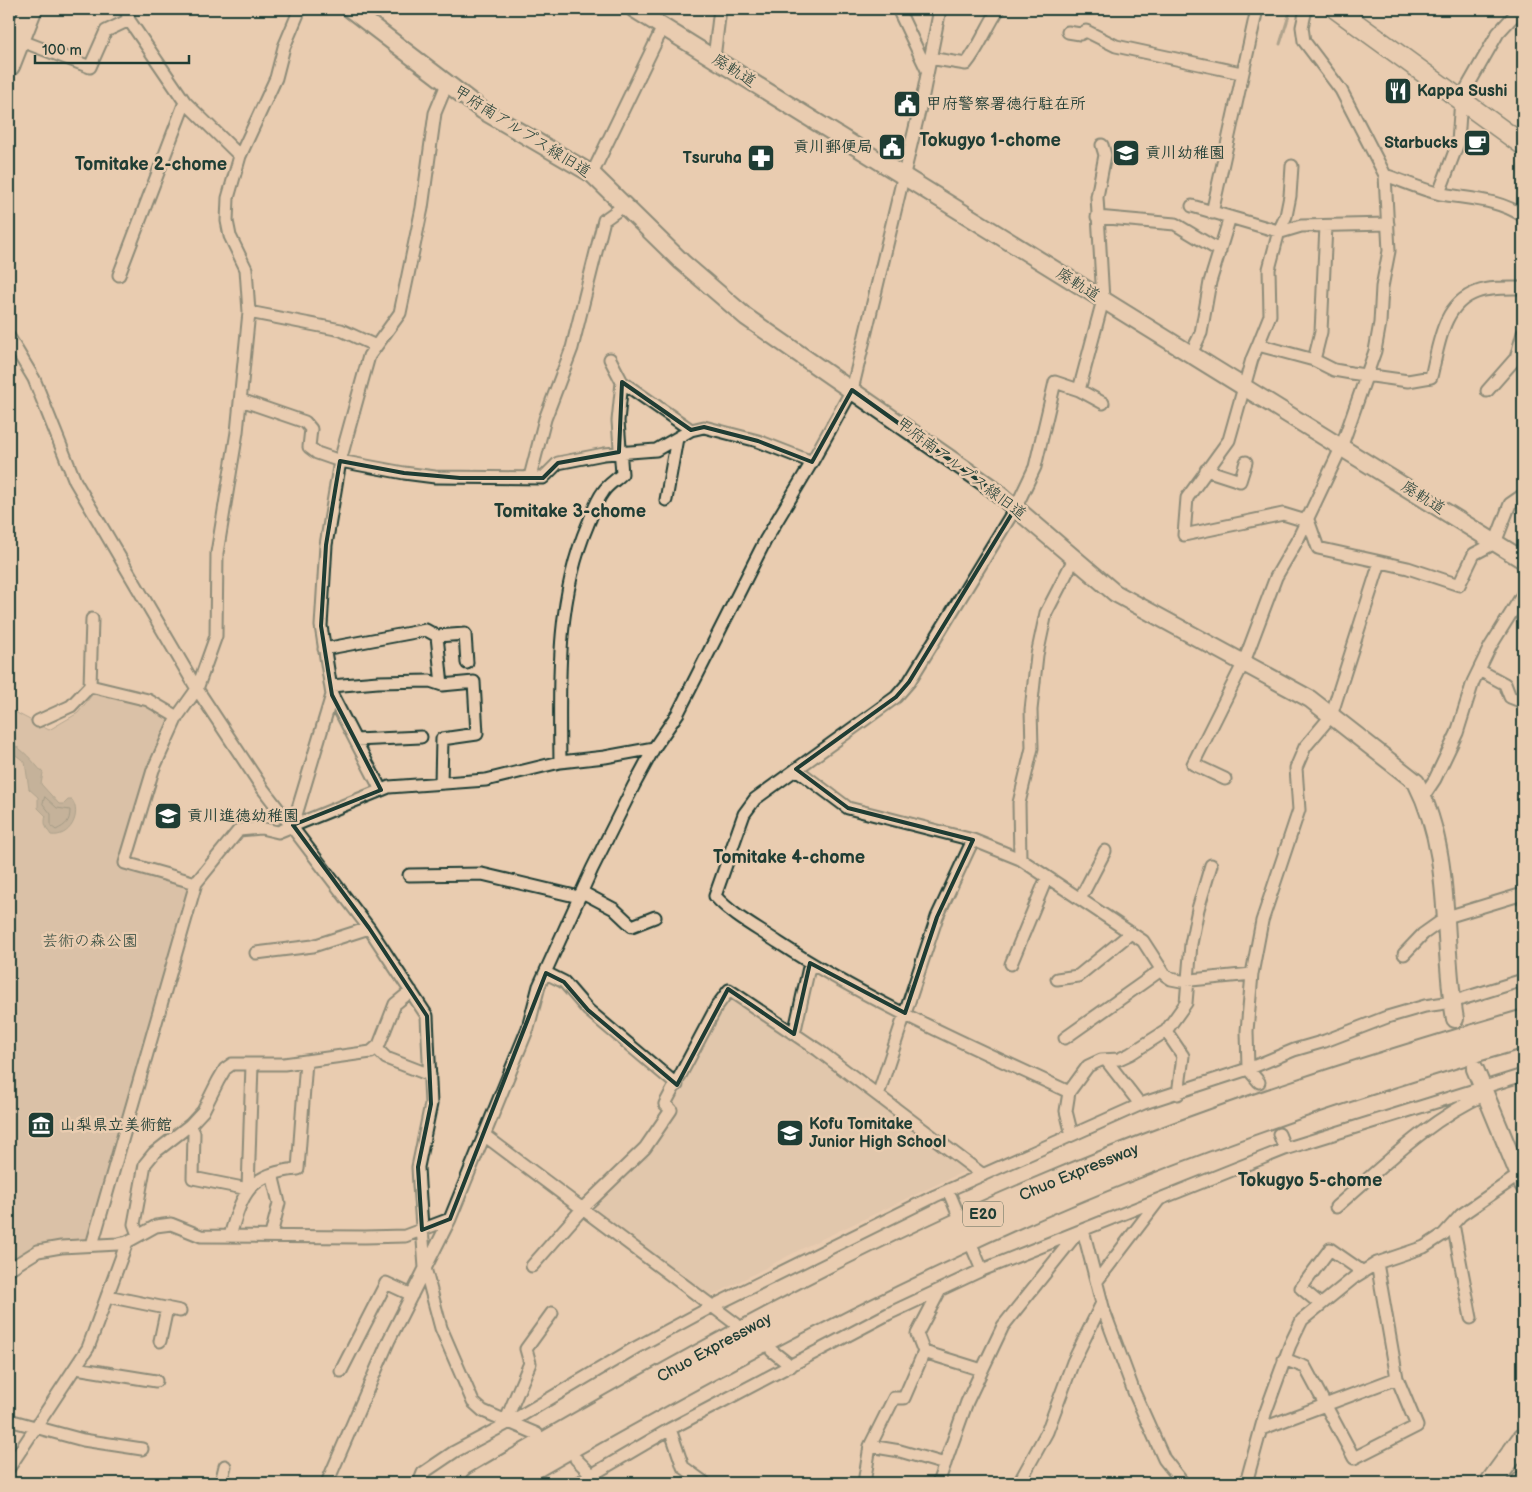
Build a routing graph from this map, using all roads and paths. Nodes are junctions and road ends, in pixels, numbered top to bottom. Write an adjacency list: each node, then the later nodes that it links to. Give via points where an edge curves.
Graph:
1 (31, 9): 17 (highway)
2 (300, 9): 28 (street, via 284,47 276,78)
3 (350, 9): 22 (street, 甲府南アルプス線旧道)
4 (634, 9): 15 (street, 廃軌道)
5 (720, 9): 18 (street)
6 (898, 9): 19 (street)
7 (940, 9): 19 (street)
8 (999, 9): 19 (street, via 966,64)
9 (1257, 9): 21 (street)
10 (1306, 9): 31 (street, via 1302,27 1304,41 1341,90)
11 (1336, 9): 23 (main road)
12 (1356, 9): 23 (main road)
13 (1520, 9): 23 (street, via 1498,33)
14 (127, 14): 17 (street, via 106,31 90,67); 24 (street)
15 (663, 27): 18 (street, 廃軌道); 30 (street)
16 (1068, 32): 21 (street, via 1080,34 1086,31 1116,46)
17 (19, 40): 20 (highway)
18 (714, 58): 32 (street, 廃軌道)
19 (928, 64): 32 (street)
20 (9, 65)
21 (1241, 73): 36 (street)
22 (448, 84): 30 (street, 甲府南アルプス線旧道, via 482,110); 51 (street, via 435,113 422,208 400,313)
23 (1464, 93): 25 (main road); 27 (main road); 33 (street, via 1458,143)
24 (185, 102): 28 (street); 44 (street)
25 (1523, 131)
26 (1102, 144): 37 (street, via 1105,155)
27 (1523, 145)
28 (240, 156): 47 (street, via 228,198 227,222 246,269)
29 (1292, 166): 42 (street, via 1286,216)
30 (592, 174): 34 (street, 甲府南アルプス線旧道)
31 (1385, 175): 33 (street); 40 (street)
32 (903, 176): 46 (street, 廃軌道); 58 (street)
33 (1439, 193): 38 (street, via 1486,200 1514,209)
34 (625, 205): 58 (street, 甲府南アルプス線旧道, via 682,262 746,317); 71 (street, via 604,220 572,348 545,419)
35 (1192, 206): 36 (street)
36 (1212, 212): 39 (street)
37 (1097, 216): 43 (street, via 1175,224); 46 (street)
38 (1523, 216)
39 (1230, 217): 42 (street); 43 (street)
40 (1388, 224): 41 (street); 55 (street, via 1389,250 1380,322)
41 (1326, 226): 42 (street, via 1301,226); 54 (street, via 1321,332)
42 (1279, 231): 50 (street, via 1269,269 1270,315)
43 (1220, 251): 52 (street, via 1200,333)
44 (119, 275)
45 (1523, 288): 55 (street, via 1478,291 1456,304 1449,314 1431,376 1408,381)
46 (1103, 300): 52 (street, 廃軌道); 59 (street)
47 (249, 312): 51 (street, via 341,330); 61 (street)
48 (1523, 333): 60 (street, via 1516,358)
49 (9, 337): 89 (street, via 34,379 75,482)
50 (1258, 345): 54 (street); 57 (street)
51 (376, 346): 67 (street, via 369,356)
52 (1191, 354): 57 (street, 廃軌道)
53 (610, 359): 56 (street)
54 (1314, 360): 55 (street, via 1334,370)
55 (1367, 376): 65 (street)
56 (622, 382): 63 (street); 66 (street)
57 (1245, 386): 65 (street, 廃軌道); 70 (street, via 1229,440)
58 (852, 390): 68 (street); 74 (street, 甲府南アルプス線旧道, via 969,470)
59 (1079, 390): 62 (street); 74 (street, via 1055,382 1035,467)
60 (1488, 391)
61 (241, 400): 67 (street, via 306,422 311,429 309,447); 89 (street, via 217,553 216,636)
62 (1103, 403)
63 (691, 430): 64 (street); 68 (street, via 704,427 758,441)
64 (676, 438): 66 (street, via 656,450); 73 (street)
65 (1341, 448): 75 (street); 76 (street, 廃軌道)
66 (619, 452): 71 (street, via 558,463 543,478); 98 (street, via 622,474 603,491 598,501 579,545 564,605)
67 (340, 462): 71 (street, via 434,477); 83 (street, via 322,582)
68 (812, 462): 97 (street, via 766,538 678,713)
69 (1246, 462): 70 (street, via 1240,482)
70 (1206, 470): 75 (street, via 1186,498 1184,535 1283,514)
71 (530, 477)
72 (1523, 495): 76 (street, via 1510,504)
73 (666, 500)
74 (1016, 507): 77 (street, 甲府南アルプス線旧道); 99 (street, via 909,682 896,697)
75 (1306, 519): 79 (street, via 1318,548); 84 (street, via 1276,577)
76 (1495, 543): 78 (street, 廃軌道); 79 (street, via 1474,554 1459,585)
77 (1074, 559): 84 (street, 甲府南アルプス線旧道, via 1115,593); 107 (street, via 1046,613 1037,655 1031,710 1032,748 1019,803)
78 (1523, 560)
79 (1380, 562): 93 (street)
80 (1523, 594): 86 (street)
81 (92, 619): 88 (street)
82 (437, 636): 83 (street, via 426,630); 85 (street, via 466,634); 87 (street)
83 (324, 649): 90 (street)
84 (1244, 662): 93 (street, 甲府南アルプス線旧道, via 1310,698); 100 (street, via 1193,764)
85 (468, 663)
86 (1479, 670): 91 (street, via 1506,684 1510,697); 103 (street, via 1457,733)
87 (442, 685): 90 (street, via 430,681); 101 (street, via 474,682 477,734 442,739)
88 (90, 686): 92 (street, via 148,700); 94 (street, via 71,706)
89 (197, 689): 92 (street); 104 (street, via 264,789)
90 (332, 691): 96 (street); 104 (street)
91 (1523, 702)
92 (177, 716): 111 (street, via 153,770 125,863)
93 (1331, 716): 103 (street, 甲府南アルプス線旧道, via 1416,782); 125 (street, via 1305,747 1296,768 1299,810 1262,920)
94 (38, 721)
95 (421, 737): 96 (street)
96 (355, 740): 102 (street)
97 (654, 748): 98 (street); 112 (street, via 616,818)
98 (560, 762): 101 (street, via 486,780)
99 (796, 769): 105 (street, via 848,808); 121 (street, via 755,798 744,814 715,896 735,915)
100 (1225, 778)
101 (441, 783): 102 (street)
102 (381, 790): 104 (street)
103 (1423, 796): 116 (street, 甲府南アルプス線旧道, via 1442,866)
104 (293, 825): 111 (street, via 278,832 261,828 239,830); 117 (street)
105 (973, 840): 107 (street); 131 (street, via 937,917)
106 (1105, 851): 114 (street)
107 (1020, 859): 110 (street)
108 (1211, 865): 127 (street, via 1198,909)
109 (409, 875): 112 (street, via 482,874)
110 (1046, 877): 114 (street); 122 (street)
111 (196, 883): 175 (street)
112 (581, 894): 115 (street, via 614,909 632,926); 124 (street)
113 (1523, 894): 116 (street)
114 (1080, 899): 118 (street)
115 (655, 917)
116 (1447, 917): 120 (street); 130 (street, 甲府南アルプス線旧道)
117 (369, 928): 119 (street, via 313,946); 129 (street)
118 (1130, 933): 123 (street, via 1143,941); 126 (street, via 1078,976)
119 (256, 953)
120 (1404, 954)
121 (810, 963): 131 (street); 135 (street)
122 (1011, 964)
123 (1161, 970): 127 (street, via 1171,980); 137 (street)
124 (546, 973): 147 (street, via 564,982 588,1010); 156 (street, via 528,1028)
125 (1252, 974): 127 (street); 142 (street, via 1247,1031)
126 (1057, 979)
127 (1187, 980): 134 (street, via 1186,1003)
128 (1523, 980): 130 (street)
129 (411, 991): 138 (street, via 395,1004); 144 (street, via 427,1016)
130 (1452, 1002): 132 (street, 甲府南アルプス線旧道); 142 (street, via 1387,1017)
131 (906, 1013): 149 (street); 151 (street)
132 (1455, 1019)
133 (1523, 1021): 224 (highway, Chuo Expressway / E20, via 1299,1090 1054,1182 920,1243 727,1340)
134 (1166, 1031): 139 (street, via 1130,1054); 150 (street, via 1183,1056)
135 (794, 1034): 147 (street, via 729,990 717,1006); 151 (street)
136 (1523, 1037): 225 (highway, Chuo Expressway / E20, via 1432,1063 1181,1149 954,1245 736,1355)
137 (1065, 1038)
138 (376, 1048): 140 (street, via 371,1052); 144 (street, via 386,1058)
139 (1106, 1060): 149 (street, via 1088,1066); 152 (street)
140 (306, 1061): 141 (street); 158 (street, via 298,1169)
141 (252, 1064): 153 (street, via 232,1064 225,1069 204,1111); 161 (street)
142 (1248, 1069): 146 (street); 150 (street)
143 (1475, 1069): 148 (street)
144 (430, 1075): 169 (street, via 431,1104 418,1167)
145 (1523, 1075): 148 (street)
146 (1259, 1082)
147 (677, 1085): 165 (street, via 665,1104 670,1110 645,1148)
148 (1484, 1090): 157 (street); 160 (street); 164 (street, via 1402,1149)
149 (1069, 1092): 155 (street, via 1066,1111)
150 (1178, 1094): 152 (street)
151 (878, 1095): 159 (street)
152 (1140, 1104): 155 (street)
153 (190, 1126): 161 (street, via 194,1132 193,1178); 171 (street, via 154,1153 146,1164 134,1224)
154 (1279, 1134): 157 (street)
155 (1072, 1135): 159 (street)
156 (484, 1136): 165 (street); 167 (street)
157 (1285, 1149): 163 (street)
158 (272, 1174): 161 (street); 172 (street, via 279,1202)
159 (983, 1174): 162 (street)
160 (1521, 1180): 168 (street, via 1461,1215)
161 (248, 1189): 173 (street)
162 (948, 1190): 166 (street); 189 (street)
163 (1159, 1200): 170 (street); 183 (street)
164 (1336, 1207)
165 (582, 1208): 178 (street); 189 (street)
166 (958, 1214)
167 (450, 1219): 169 (street); 179 (street)
168 (1453, 1224): 177 (street, via 1424,1247); 193 (street)
169 (422, 1230): 172 (street, via 405,1236); 179 (street)
170 (1081, 1231): 180 (street); 183 (street); 202 (street, via 1002,1326)
171 (138, 1235): 173 (street, via 156,1226 171,1224 201,1236); 174 (street)
172 (271, 1235): 173 (street)
173 (230, 1236)
174 (127, 1242): 175 (street); 186 (street)
175 (92, 1245): 181 (street, via 38,1251)
176 (973, 1249): 180 (street)
177 (1377, 1264): 182 (street); 203 (street)
178 (532, 1266)
179 (425, 1268): 185 (street); 207 (street, via 441,1328 473,1402 483,1411)
180 (982, 1270): 184 (street)
181 (9, 1271)
182 (1363, 1272): 188 (street); 188 (street, via 1330,1250 1301,1288)
183 (1097, 1281): 187 (street)
184 (940, 1290): 197 (street, via 917,1334); 199 (street)
185 (412, 1295): 201 (street, via 386,1283); 222 (street)
186 (106, 1296): 190 (street); 200 (street, via 88,1348)
187 (1102, 1303): 230 (street, via 1073,1362 1047,1432); 231 (street, via 1155,1441)
188 (1320, 1304): 198 (street, via 1302,1320)
189 (713, 1306): 194 (street); 207 (street)
190 (166, 1308): 191 (street); 195 (street)
191 (180, 1311)
192 (552, 1313): 207 (street, via 526,1349 530,1363)
193 (1471, 1318)
194 (736, 1324)
195 (160, 1341)
196 (772, 1351): 199 (street)
197 (924, 1352): 202 (street); 213 (street, via 904,1398 894,1398)
198 (1284, 1359): 205 (street, via 1306,1367); 210 (street)
199 (790, 1366): 209 (street)
200 (76, 1368): 204 (street); 208 (street)
201 (342, 1370)
202 (982, 1370): 217 (street)
203 (1397, 1378): 205 (street); 205 (street, via 1417,1426 1354,1458)
204 (156, 1381)
205 (1324, 1405): 210 (street)
206 (9, 1420): 208 (street)
207 (509, 1421): 211 (street); 223 (street, via 423,1473)
208 (36, 1426): 214 (street, via 83,1440); 219 (street)
209 (670, 1429): 220 (street); 227 (street, via 683,1467)
210 (1261, 1429): 232 (street)
211 (538, 1434)
212 (1523, 1439): 233 (highway)
213 (870, 1446): 217 (street); 228 (street)
214 (142, 1449)
215 (1523, 1458): 234 (highway)
216 (576, 1459): 220 (street)
217 (945, 1464): 229 (street)
218 (225, 1466): 221 (street, via 222,1478)
219 (9, 1468)
220 (592, 1475): 226 (street)
221 (225, 1483)
222 (327, 1483)
223 (418, 1483)
224 (476, 1483)
225 (507, 1483)
226 (578, 1483)
227 (706, 1483)
228 (864, 1483)
229 (938, 1483)
230 (1019, 1483)
231 (1183, 1483)
232 (1246, 1483)
233 (1491, 1483)
234 (1504, 1483)

